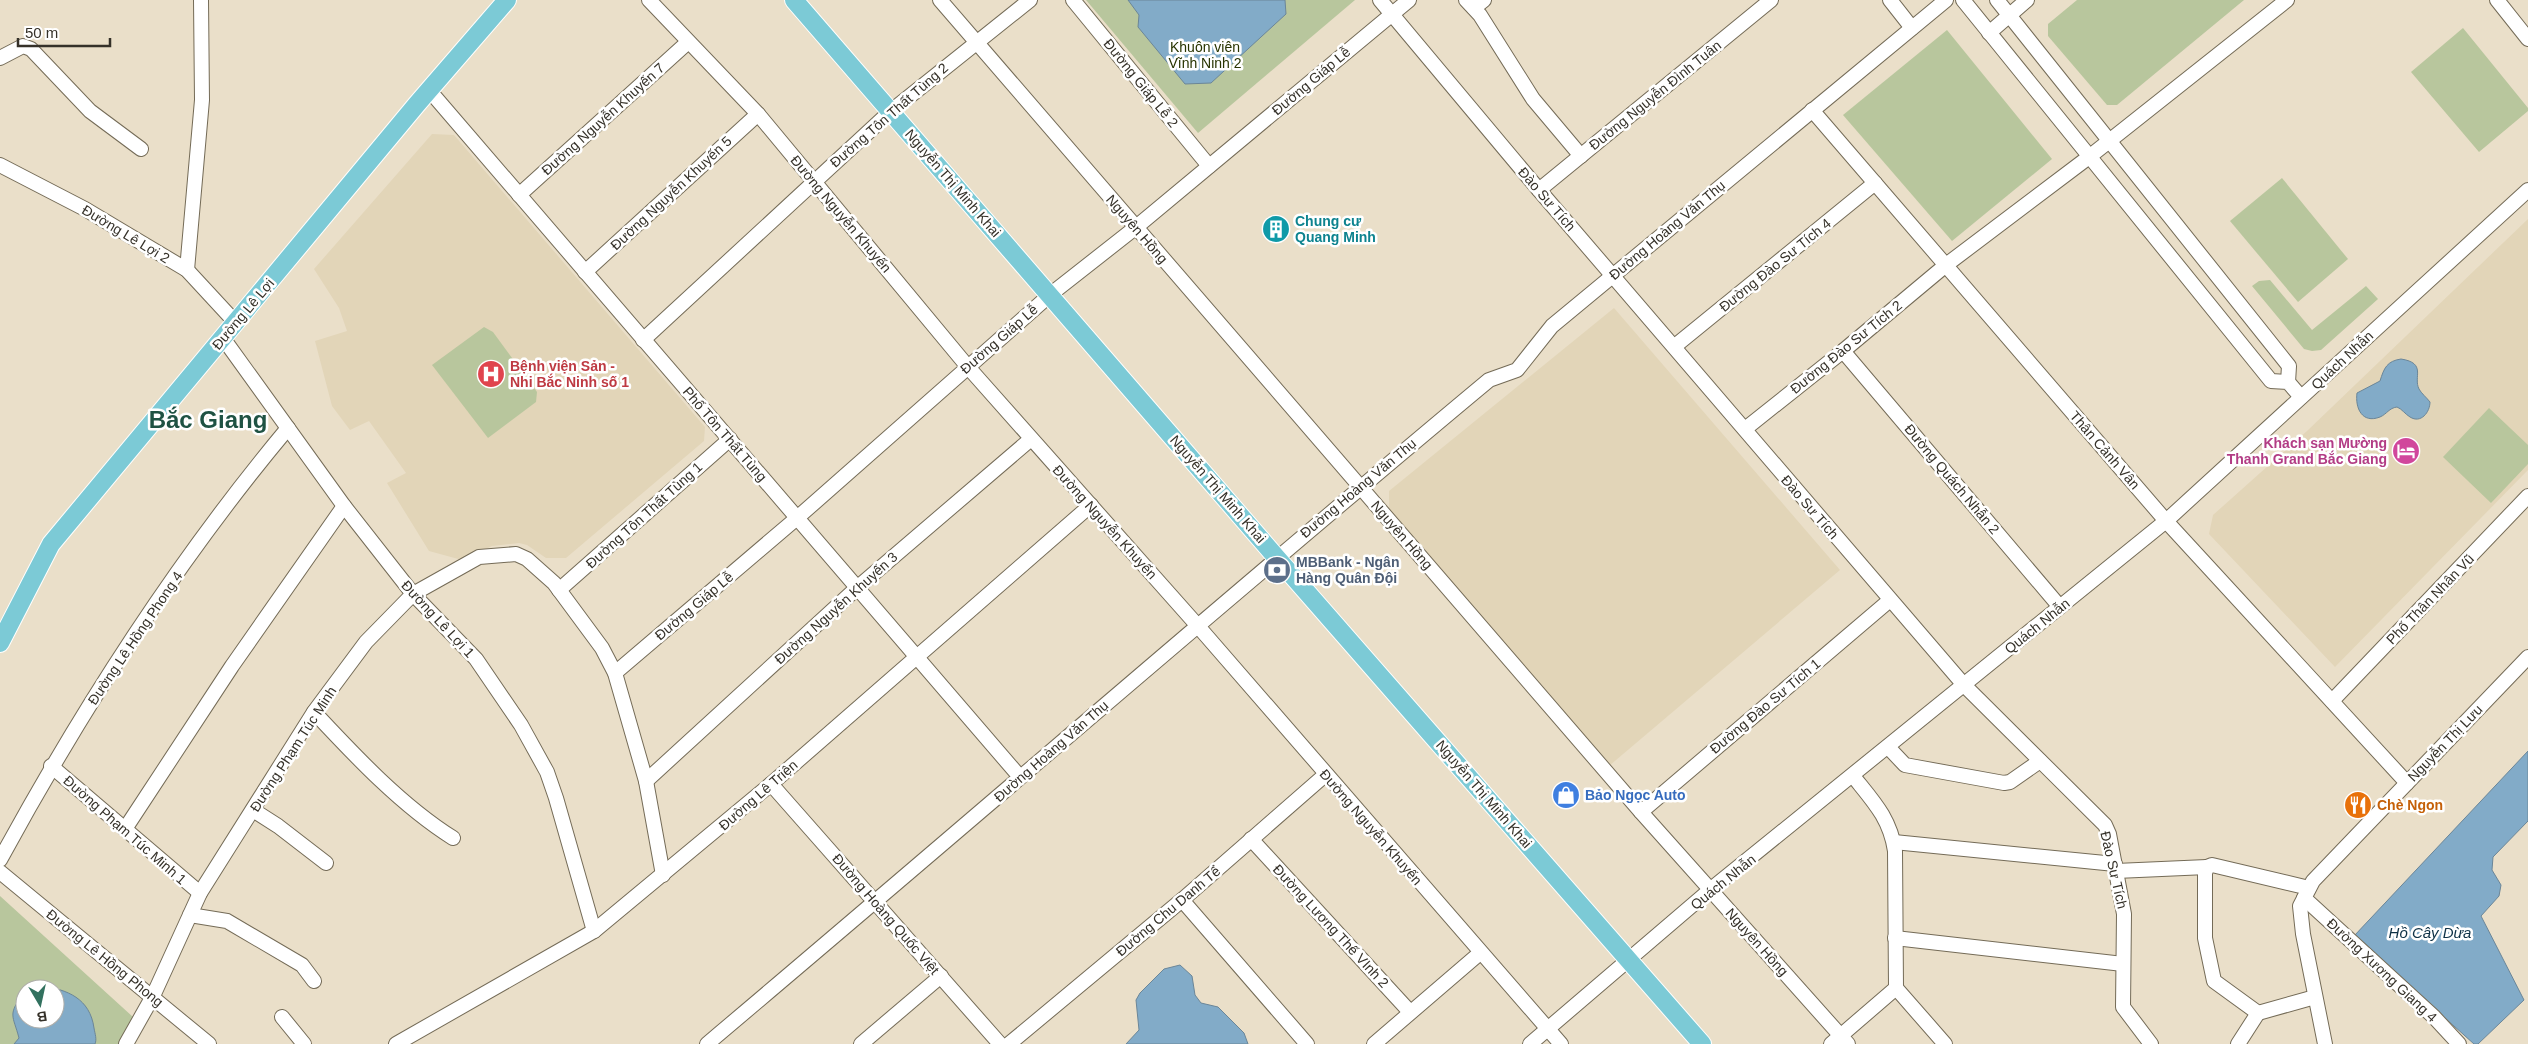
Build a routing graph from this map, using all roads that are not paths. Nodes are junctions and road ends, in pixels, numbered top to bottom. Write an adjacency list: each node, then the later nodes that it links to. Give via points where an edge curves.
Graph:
1 (201, 0): 44 (street, via 202,100)
2 (507, 0): 27 (main road, Đường Lê Lợi)
3 (649, 0): 24 (street, Đường Nguyễn Khuyến)
4 (794, 0): 29 (main road, Nguyễn Thị Minh Khai)
5 (940, 0): 25 (street, Nguyên Hồng)
6 (1030, 0): 25 (street, Đường Tôn Thất Tùng 2)
7 (1073, 0): 36 (street, Đường Giáp Lễ 2)
8 (1380, 0): 19 (street, Đào Sư Tích)
9 (1409, 0): 19 (street, Đường Giáp Lễ)
10 (1890, 0): 21 (street)
11 (1946, 0): 21 (street, Đường Hoàng Văn Thụ)
12 (1963, 0): 22 (street)
13 (1996, 0): 20 (street)
14 (2027, 0): 20 (street)
15 (2287, 0): 31 (street, Đường Đào Sư Tích 2)
16 (2498, 0): 23 (street)
17 (1769, 1): 33 (street, Đường Nguyễn Đình Tuân)
18 (1475, 3): 33 (street, via 1534,99)
19 (1392, 14): 36 (street, Đường Giáp Lễ); 39 (street, Đào Sư Tích)
20 (2010, 15): 22 (street); 31 (street)
21 (1912, 28): 28 (street, Đường Hoàng Văn Thụ)
22 (1989, 34): 34 (street)
23 (2528, 39)
24 (687, 42): 30 (street, Đường Nguyễn Khuyến); 41 (street, Đường Nguyễn Khuyến 7)
25 (976, 42): 29 (street, Đường Tôn Thất Tùng 2); 42 (street, Nguyên Hồng)
26 (0, 58): 32 (street, via 23,46 31,49 90,111)
27 (429, 90): 41 (street, Phố Tôn Thất Tùng); 48 (main road, Đường Lê Lợi)
28 (1812, 110): 38 (street, Thân Cảnh Vân); 46 (street, Đường Hoàng Văn Thụ)
29 (890, 112): 37 (street, Đường Tôn Thất Tùng 2); 47 (main road, Nguyễn Thị Minh Khai)
30 (758, 114): 37 (street, Đường Nguyễn Khuyến); 45 (street, Đường Nguyễn Khuyến 5)
31 (2108, 141): 34 (street, Đường Đào Sư Tích 2); 54 (street, via 2289,366)
32 (140, 149)
33 (1581, 156): 39 (street, Đường Nguyễn Đình Tuân)
34 (2090, 157): 43 (street, Đường Đào Sư Tích 2); 54 (street, via 2271,381)
35 (0, 165): 44 (street, Đường Lê Lợi 2, via 84,209)
36 (1209, 166): 42 (street, Đường Giáp Lễ)
37 (814, 180): 50 (street, Đường Tôn Thất Tùng 2); 53 (street, Đường Nguyễn Khuyến)
38 (1875, 183): 43 (street, Thân Cảnh Vân); 51 (street, Đường Đào Sư Tích 4)
39 (1539, 190): 46 (street, Đào Sư Tích)
40 (2528, 190): 55 (street, Quách Nhẫn)
41 (519, 195): 45 (street, Phố Tôn Thất Tùng)
42 (1135, 228): 47 (street, Đường Giáp Lễ); 60 (street, Nguyên Hồng)
43 (1946, 265): 52 (street, Đường Đào Sư Tích 2); 65 (street, Thân Cảnh Vân)
44 (187, 270): 48 (street, Đường Lê Lợi 2)
45 (585, 272): 50 (street, Phố Tôn Thất Tùng)
46 (1614, 274): 51 (street, Đào Sư Tích); 60 (street, Đường Hoàng Văn Thụ, via 1552,326 1517,370 1489,380)
47 (1051, 294): 53 (street, Đường Giáp Lễ); 66 (main road, Nguyễn Thị Minh Khai)
48 (236, 323): 49 (main road, Đường Lê Lợi)
49 (223, 338): 56 (street, Đường Lê Lợi 1); 73 (main road, Đường Lê Lợi, via 51,544)
50 (643, 340): 58 (street, Phố Tôn Thất Tùng)
51 (1675, 346): 57 (street, Đào Sư Tích)
52 (1844, 351): 57 (street, Đường Đào Sư Tích 2); 71 (street, Đường Quách Nhẫn 2)
53 (968, 366): 59 (street, Đường Nguyễn Khuyến); 64 (street, Đường Giáp Lễ)
54 (2288, 382): 55 (street)
55 (2301, 397): 65 (street, Quách Nhẫn)
56 (288, 428): 63 (street, Đường Lê Lợi 1); 82 (street, Đường Lê Hồng Phong 4, via 236,491 141,625)
57 (1745, 428): 70 (street, Đào Sư Tích)
58 (730, 439): 64 (street, Phố Tôn Thất Tùng); 68 (street, Đường Tôn Thất Tùng 1)
59 (1031, 440): 62 (street, Đường Nguyễn Khuyến); 67 (street, Đường Nguyễn Khuyến 3)
60 (1361, 486): 66 (street, Đường Hoàng Văn Thụ); 90 (street, Nguyên Hồng)
61 (2528, 496): 78 (street, Phố Thân Nhân Vũ)
62 (1091, 505): 72 (street, Đường Nguyễn Khuyến); 74 (street, Đường Lê Triện)
63 (344, 506): 69 (street, Đường Lê Lợi 1); 91 (street, via 232,666)
64 (797, 518): 67 (street, Phố Tôn Thất Tùng); 76 (street, Đường Giáp Lễ)
65 (2166, 521): 71 (street, Quách Nhẫn); 78 (street, Thân Cảnh Vân)
66 (1276, 557): 72 (street, Đường Hoàng Văn Thụ); 110 (main road, Nguyễn Thị Minh Khai)
67 (858, 587): 74 (street, Phố Tôn Thất Tùng); 86 (street, Đường Nguyễn Khuyến 3)
68 (559, 590): 69 (street, Đường Phạm Túc Minh, via 527,559 502,553 479,557); 76 (street, Đường Phạm Túc Minh, via 602,648)
69 (413, 594): 79 (street, Đường Phạm Túc Minh, via 366,642); 107 (street, Đường Lê Lợi 1, via 476,658 521,725 547,772)
70 (1890, 600): 77 (street, Đào Sư Tích); 90 (street, Đường Đào Sư Tích 1)
71 (2060, 607): 77 (street, Quách Nhẫn)
72 (1197, 625): 83 (street, Đường Nguyễn Khuyến); 85 (street, Đường Hoàng Văn Thụ)
73 (0, 643)
74 (916, 655): 85 (street, Phố Tôn Thất Tùng); 88 (street, Đường Lê Triện)
75 (2528, 657): 87 (street, Nguyễn Thị Lưu)
76 (615, 674): 86 (street, Đường Phạm Túc Minh)
77 (1964, 685): 80 (street, Quách Nhẫn); 81 (street, Đào Sư Tích)
78 (2332, 701): 87 (street, Thân Cảnh Vân)
79 (314, 712): 89 (street, Đường Phạm Túc Minh); 92 (street, via 347,748 416,811)
80 (1888, 747): 81 (street, via 1905,765 2004,783); 84 (street, Quách Nhẫn)
81 (2040, 761): 98 (street, Đào Sư Tích, via 2105,825)
82 (51, 766): 91 (street, Đường Phạm Túc Minh 1); 95 (street, Đường Lê Hồng Phong 4)
83 (1325, 775): 93 (street, Đường Chu Danh Tể); 109 (street, Đường Nguyễn Khuyến)
84 (1853, 776): 94 (street, via 1884,816); 101 (street, Quách Nhẫn)
85 (1020, 777): 105 (street, Đường Hoàng Văn Thụ)
86 (646, 781): 100 (street, Đường Phạm Túc Minh)
87 (2407, 783): 102 (street, Nguyễn Thị Lưu, via 2313,881)
88 (771, 784): 100 (street, Đường Lê Triện); 105 (street, Đường Hoàng Quốc Việt)
89 (253, 810): 96 (street); 103 (street, Đường Phạm Túc Minh)
90 (1641, 812): 101 (street, Nguyên Hồng)
91 (125, 830): 103 (street, Đường Phạm Túc Minh 1)
92 (453, 838)
93 (1251, 839): 104 (street, Đường Chu Danh Tể); 117 (street, Đường Lương Thế VInh 2)
94 (1894, 842): 98 (street); 108 (street)
95 (0, 860)
96 (326, 864)
97 (2207, 867): 98 (street); 102 (street, via 2212,865); 118 (street, via 2205,938 2211,972 2218,985)
98 (2116, 868): 111 (street, Đào Sư Tích, via 2124,914)
99 (0, 872): 115 (street, Đường Lê Hồng Phong)
100 (663, 875): 107 (street, Đường Lê Triện)
101 (1710, 890): 110 (street, Quách Nhẫn); 121 (street, Nguyên Hồng)
102 (2307, 893): 116 (street, via 2300,906); 139 (street, Đường Xương Giang 4)
103 (200, 894): 106 (street, Đường Phạm Túc Minh)
104 (1182, 900): 129 (street, Đường Chu Danh Tể); 130 (street)
105 (876, 902): 112 (street, Đường Hoàng Quốc Việt); 126 (street, Đường Hoàng Văn Thụ)
106 (190, 915): 113 (street, via 227,921 302,965); 115 (street, Đường Phạm Túc Minh)
107 (594, 931): 125 (street, Đường Lê Triện)
108 (1895, 938): 111 (street); 114 (street)
109 (1480, 953): 117 (street); 120 (street, Đường Nguyễn Khuyến)
110 (1628, 960): 120 (street, Quách Nhẫn); 134 (main road, Nguyễn Thị Minh Khai)
111 (2123, 964): 136 (street, Đào Sư Tích, via 2124,1007)
112 (941, 976): 127 (street); 128 (street, Đường Hoàng Quốc Việt)
113 (314, 981)
114 (1896, 988): 121 (street); 135 (street)
115 (153, 996): 122 (street, Đường Phạm Túc Minh); 123 (street, Đường Lê Hồng Phong)
116 (2315, 998): 118 (street); 138 (street)
117 (1410, 1012): 131 (street)
118 (2258, 1013): 137 (street)
119 (282, 1017): 124 (street)
120 (1548, 1028): 132 (street, Quách Nhẫn); 133 (street, Đường Nguyễn Khuyến)
121 (1840, 1041)
122 (126, 1044)
123 (209, 1044)
124 (304, 1044)
125 (396, 1044)
126 (706, 1044)
127 (861, 1044)
128 (1000, 1044)
129 (1009, 1044)
130 (1307, 1044)
131 (1374, 1044)
132 (1530, 1044)
133 (1560, 1044)
134 (1702, 1044)
135 (1945, 1044)
136 (2151, 1044)
137 (2238, 1044)
138 (2325, 1044)
139 (2459, 1044)

